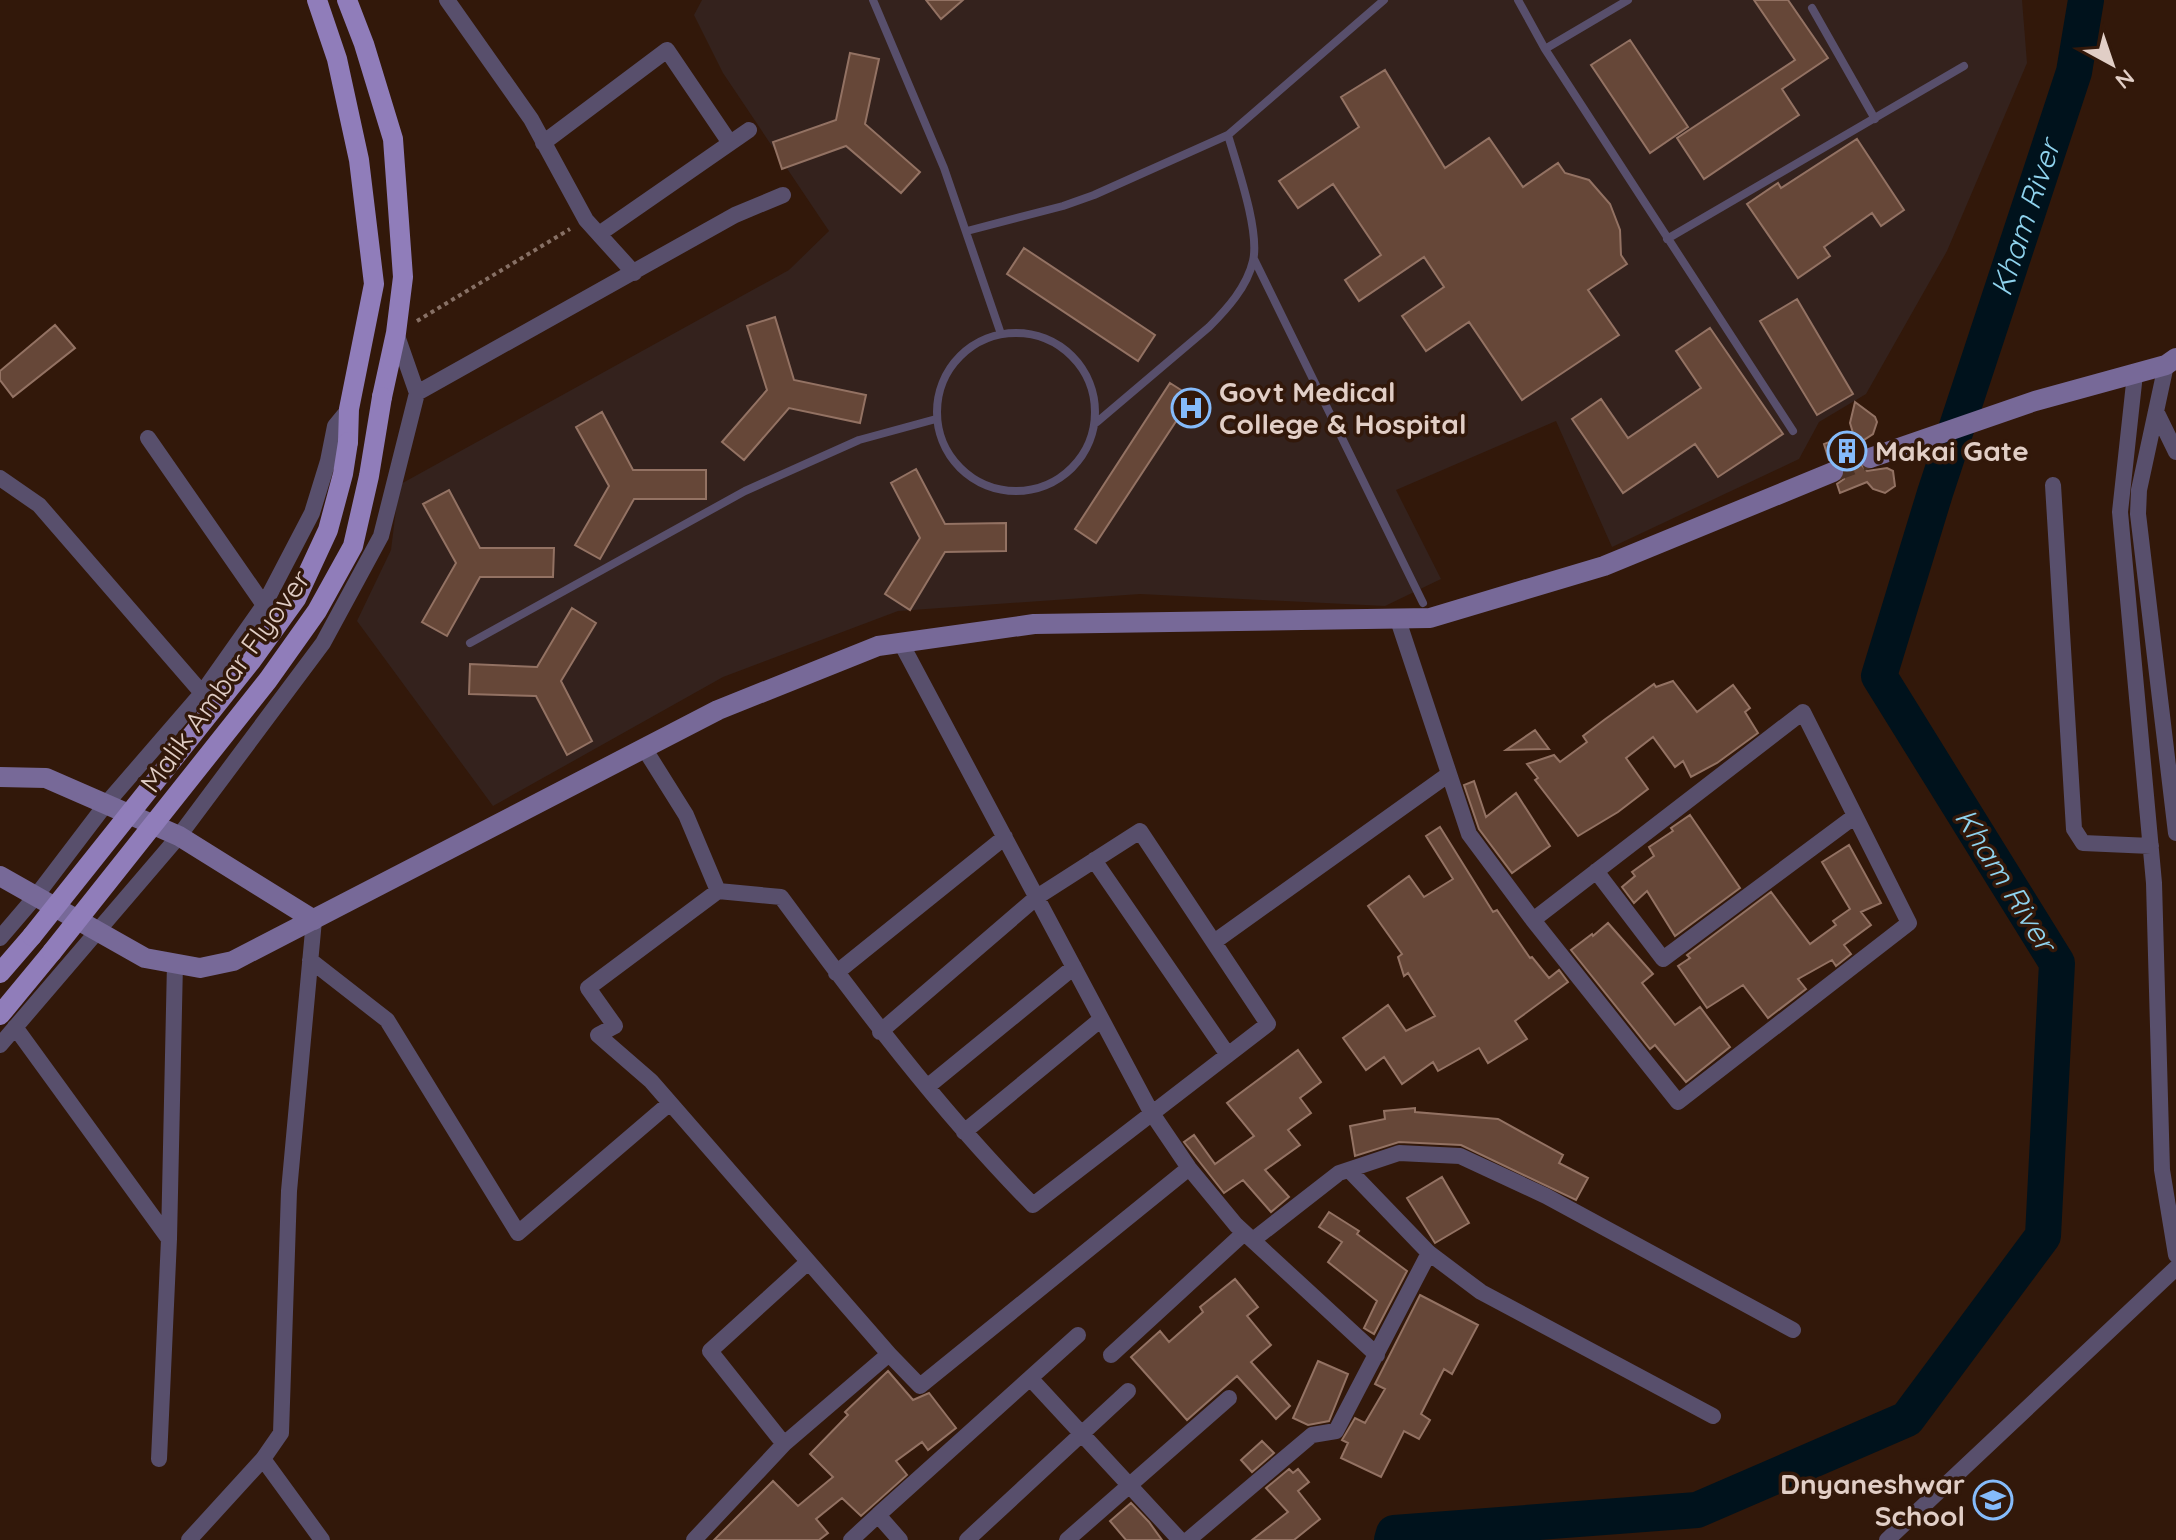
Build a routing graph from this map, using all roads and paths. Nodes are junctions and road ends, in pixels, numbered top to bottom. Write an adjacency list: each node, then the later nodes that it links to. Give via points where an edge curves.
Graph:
1 (317, 0): 28 (main road, Malik Ambar Flyover, via 337,59 359,160 374,284)
2 (347, 0): 23 (main road, Malik Ambar Flyover, via 393,139 403,277)
3 (447, 0): 14 (street)
4 (873, 0): 18 (lane)
5 (1384, 0): 13 (lane)
6 (1518, 0): 9 (lane)
7 (1628, 0): 9 (lane)
8 (1812, 8): 11 (lane)
9 (1545, 49): 20 (lane)
10 (1964, 66): 11 (lane)
11 (1875, 119): 20 (lane)
12 (749, 130): 15 (street)
13 (1228, 135): 18 (lane, via 1094,195); 21 (lane, via 1248,202)
14 (543, 143): 15 (street, via 667,50); 17 (street)
15 (730, 143): 19 (street)
16 (783, 195): 22 (street, via 735,215)
17 (586, 220): 19 (street); 23 (path)
18 (967, 231): 24 (lane)
19 (599, 234): 22 (street)
20 (1667, 239): 32 (lane)
21 (1254, 259): 31 (lane, via 1246,280 1217,320); 39 (lane)
22 (634, 273): 27 (street)
23 (396, 333): 27 (street); 71 (main road, Malik Ambar Flyover, bridge, via 353,546 317,611 52,952)
24 (1001, 334): 30 (lane, via 979,341 955,361 940,388); 31 (lane, via 1040,335 1068,350 1087,374)
25 (2171, 362): 26 (street); 29 (street)
26 (2135, 374): 35 (street, via 2035,401); 53 (street, via 2120,512)
27 (417, 393): 51 (street, via 381,536 323,643)
28 (349, 409): 40 (street, via 335,426 312,513); 68 (main road, Malik Ambar Flyover, bridge, via 343,474 328,530 296,599)
29 (2156, 411): 34 (street); 50 (street, via 2138,514)
30 (936, 419): 31 (lane, via 945,449 965,474 992,488 1023,492 1054,483 1078,463); 42 (lane, via 859,440 745,491)
31 (1097, 422)
32 (1793, 431)
33 (148, 438): 40 (street)
34 (2176, 452)
35 (1870, 458)
36 (1833, 472): 41 (street, via 1604,566 1430,618)
37 (0, 478): 44 (street, via 39,505)
38 (2053, 485): 53 (street, via 2074,829 2083,843)
39 (1423, 603)
40 (264, 605): 44 (street)
41 (1398, 620): 43 (street, via 1034,624); 46 (street)
42 (470, 643)
43 (901, 643): 45 (street, via 878,646 718,710); 52 (street)
44 (202, 693): 48 (street)
45 (644, 748): 57 (street, via 686,815); 60 (street)
46 (1449, 774): 61 (street, via 1469,834); 64 (street)
47 (0, 777): 48 (street, via 46,778)
48 (106, 804): 51 (street); 58 (street)
49 (1855, 816): 55 (street, via 1663,959); 55 (street, via 1803,712); 61 (street, via 1909,923 1678,1102)
50 (2176, 833)
51 (179, 836): 60 (street); 62 (street)
52 (1005, 837): 59 (street); 69 (street)
53 (2151, 846): 84 (street, via 2162,1170)
54 (1094, 860): 59 (street); 64 (street, via 1140,831); 74 (street)
55 (1596, 871): 61 (street)
56 (0, 876): 58 (street)
57 (718, 891): 69 (street, via 781,897); 76 (street, via 588,988 615,1026 598,1035)
58 (36, 896): 62 (street); 63 (street)
59 (1037, 897): 67 (street); 72 (street)
60 (314, 920): 65 (street); 66 (street, via 233,961 200,968)
61 (1533, 920)
62 (99, 932): 66 (street, via 145,958); 71 (street)
63 (0, 938)
64 (1214, 942): 74 (street, via 1268,1024)
65 (310, 960): 76 (street, via 387,1020 518,1233); 99 (street, via 289,1191 281,1433)
66 (175, 963): 82 (street)
67 (1074, 967): 70 (street); 75 (street)
68 (0, 973)
69 (836, 973): 72 (street)
70 (1100, 1020): 77 (street); 78 (street)
71 (8, 1021): 73 (street); 82 (street)
72 (880, 1032): 75 (street)
73 (0, 1045)
74 (1228, 1055): 77 (street)
75 (927, 1087): 78 (street)
76 (670, 1103): 85 (street)
77 (1151, 1112): 78 (street, via 1033,1205); 79 (street)
78 (964, 1132)
79 (1189, 1168): 81 (street); 89 (street, via 920,1386)
80 (1349, 1170): 81 (street); 83 (street); 87 (street, via 1399,1153 1460,1156 1546,1196)
81 (1249, 1236): 90 (street); 91 (street)
82 (169, 1239): 98 (street)
83 (1429, 1253): 91 (street); 95 (street, via 1481,1292)
84 (2176, 1255)
85 (808, 1262): 89 (street); 97 (street, via 710,1351)
86 (2176, 1268): 111 (street)
87 (1793, 1330)
88 (1078, 1335): 92 (street)
89 (889, 1354): 97 (street)
90 (1111, 1355)
91 (1377, 1355): 110 (street, via 1336,1431 1312,1435)
92 (1030, 1378): 96 (street); 101 (street)
93 (1128, 1391): 96 (street)
94 (1229, 1398): 100 (street)
95 (1713, 1416)
96 (1081, 1434): 100 (street); 107 (street)
97 (784, 1444): 104 (street)
98 (159, 1459)
99 (263, 1459): 102 (street); 103 (street)
100 (1129, 1486): 108 (street); 109 (street)
101 (878, 1515): 105 (street); 106 (street)
102 (189, 1540)
103 (322, 1540)
104 (694, 1540)
105 (851, 1540)
106 (900, 1540)
107 (967, 1540)
108 (1067, 1540)
109 (1180, 1540)
110 (1188, 1540)
111 (1887, 1540)

